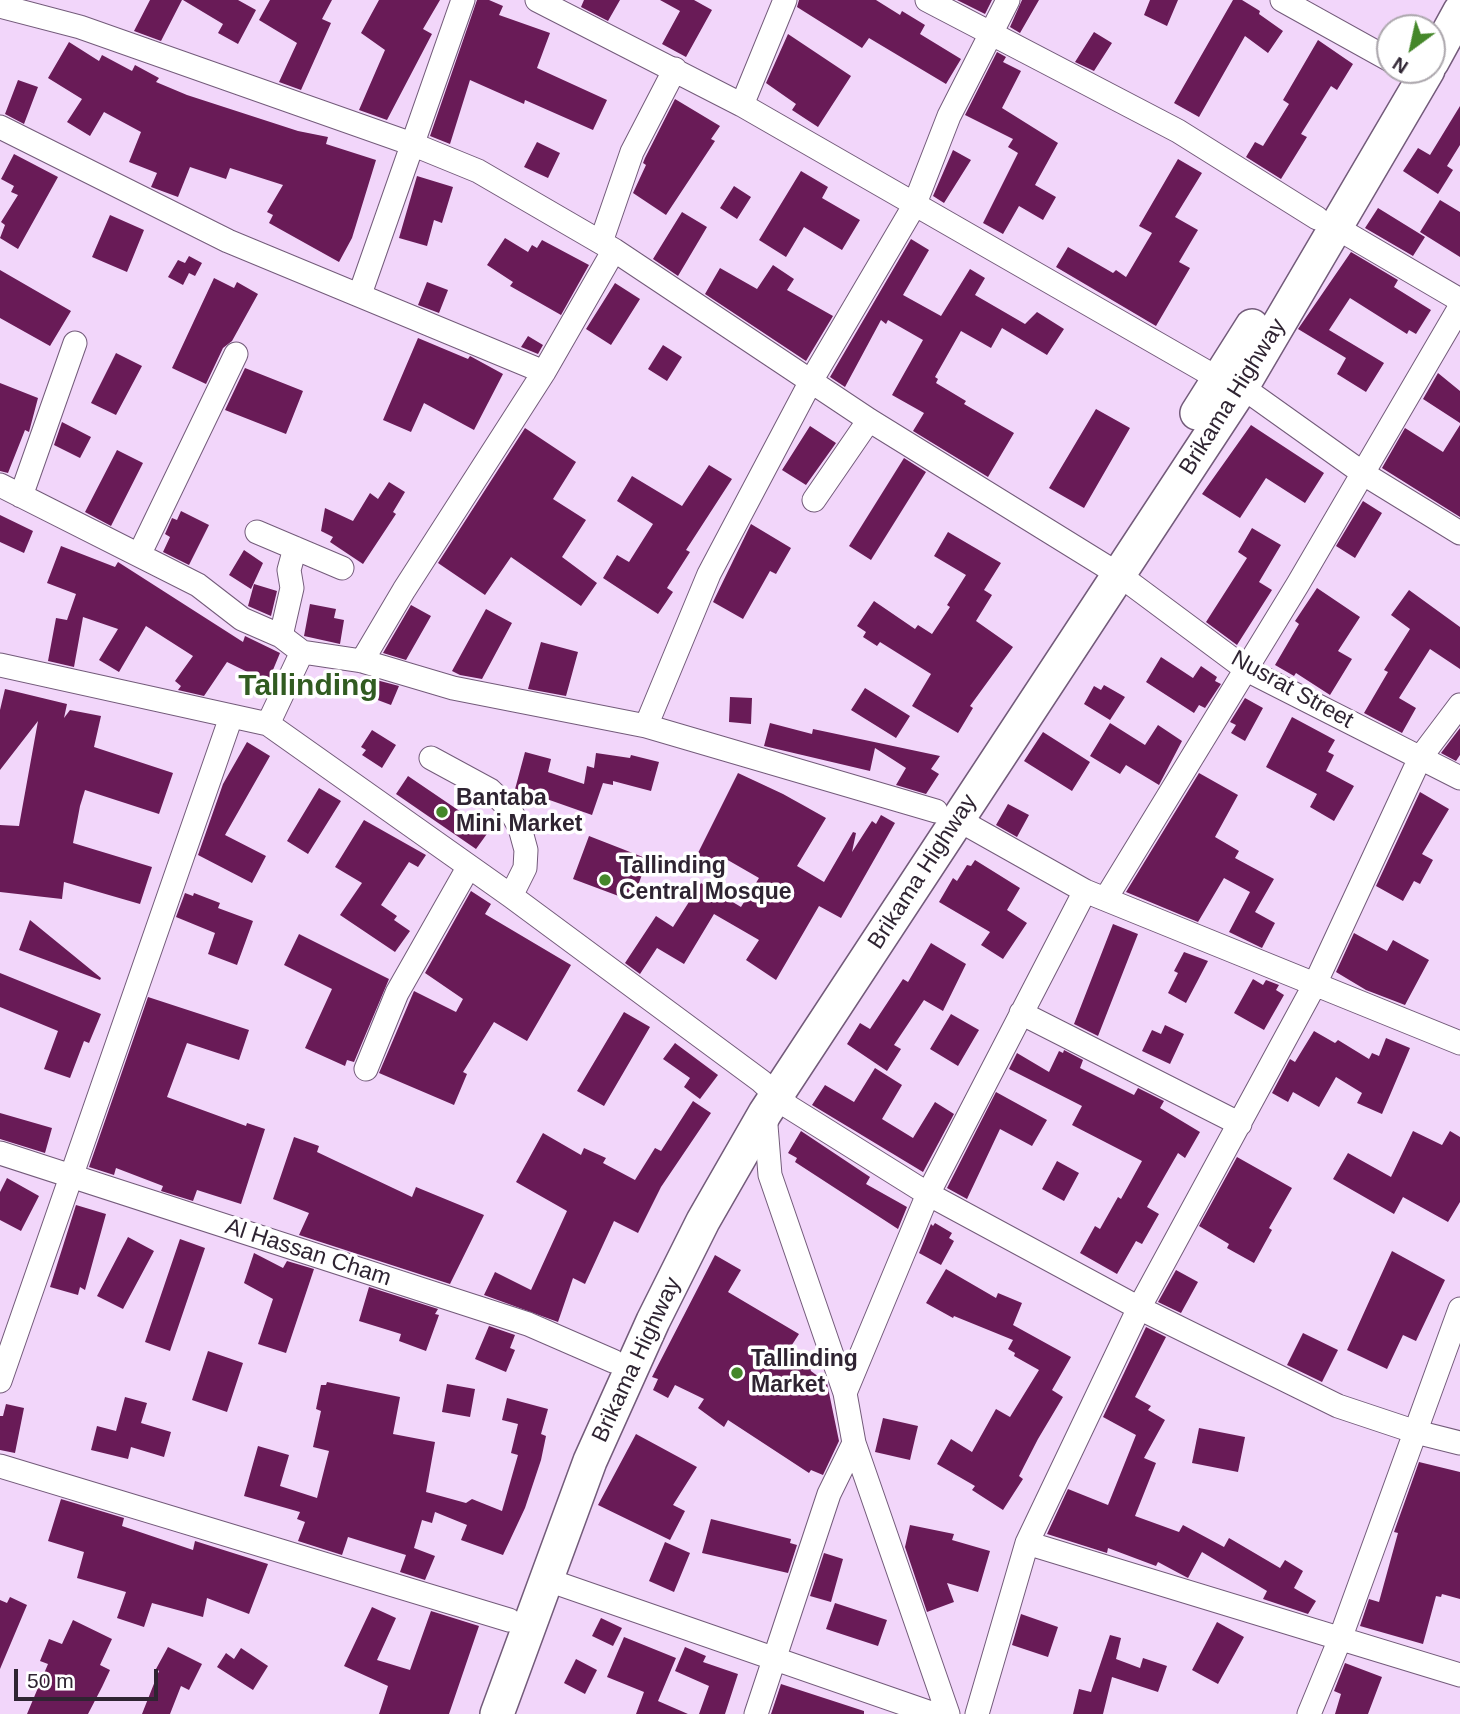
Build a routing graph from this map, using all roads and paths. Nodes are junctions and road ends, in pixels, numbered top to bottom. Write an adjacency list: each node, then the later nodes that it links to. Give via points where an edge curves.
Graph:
1 (463, 0): 18 (street)
2 (537, 0): 7 (street)
3 (785, 0): 16 (street)
4 (927, 0): 10 (street)
5 (1008, 0): 10 (street)
6 (1282, 0): 12 (street)
7 (565, 5): 13 (street)
8 (0, 6): 18 (street, Nusrat Street, via 80,27)
9 (1460, 11): 11 (highway)
10 (991, 34): 19 (street, via 949,116); 20 (street, via 1178,131)
11 (1446, 36)
12 (1376, 52)
13 (675, 69): 16 (street); 21 (street, via 632,152)
14 (1395, 84): 20 (highway, Brikama Highway)
15 (1418, 84): 20 (highway, Brikama Highway)
16 (742, 105): 19 (street)
17 (0, 127): 22 (street, via 228,241)
18 (412, 144): 21 (street, Nusrat Street, via 478,170); 22 (street)
19 (914, 206): 28 (street); 29 (street)
20 (1327, 223): 23 (street); 29 (highway, Brikama Highway)
21 (608, 246): 27 (street); 28 (street, Nusrat Street)
22 (360, 294): 27 (street)
23 (1460, 300)
24 (1460, 307): 31 (street)
25 (75, 344): 33 (street)
26 (236, 354): 38 (street)
27 (544, 372): 43 (street)
28 (811, 381): 30 (street, Nusrat Street); 49 (street, via 709,574)
29 (1231, 383): 31 (street); 40 (highway, Brikama Highway)
30 (869, 420): 34 (street); 40 (street, Nusrat Street)
31 (1364, 474): 36 (street); 45 (street)
32 (0, 485): 33 (street)
33 (21, 496): 38 (street)
34 (814, 500)
35 (257, 532): 37 (street)
36 (1460, 533)
37 (295, 548): 39 (street); 41 (street)
38 (139, 555): 41 (street, via 198,585 242,619)
39 (342, 568)
40 (1108, 569): 45 (street, Nusrat Street); 53 (highway, Brikama Highway)
41 (281, 636): 42 (street)
42 (302, 652): 43 (street); 48 (street)
43 (362, 661): 49 (street, via 453,688)
44 (0, 665): 47 (street)
45 (1247, 670): 51 (street, Nusrat Street); 55 (street)
46 (1460, 705): 51 (street)
47 (231, 717): 48 (street); 64 (street)
48 (268, 724): 54 (street)
49 (646, 726): 53 (street)
50 (431, 758): 56 (street, via 469,776 509,808 526,850 525,868)
51 (1420, 758): 52 (street, Nusrat Street); 57 (street)
52 (1460, 778)
53 (947, 815): 55 (street); 61 (highway, Brikama Highway)
54 (468, 868): 56 (street); 60 (street, via 397,993)
55 (1096, 894): 57 (street); 58 (street)
56 (511, 896): 61 (street)
57 (1315, 984): 59 (street); 62 (street)
58 (1021, 1013): 62 (street); 65 (street)
59 (1460, 1043)
60 (366, 1069)
61 (767, 1096): 65 (street); 68 (highway, Brikama Highway, via 671,1238); 70 (street, via 770,1175); 76 (highway, Brikama Highway, via 653,1321 590,1461)
62 (1240, 1124): 66 (street)
63 (0, 1153): 64 (street, Al Hassan Cham)
64 (72, 1177): 68 (street, Al Hassan Cham, via 528,1324); 69 (street)
65 (928, 1194): 66 (street); 70 (street)
66 (1139, 1308): 71 (street, via 1338,1406); 75 (street)
67 (1460, 1309): 71 (street)
68 (612, 1361): 77 (highway, Brikama Highway, via 547,1513)
69 (0, 1381)
70 (845, 1393): 72 (street)
71 (1416, 1432): 73 (street); 78 (street)
72 (854, 1443): 79 (street, via 829,1494); 85 (street)
73 (1460, 1443)
74 (0, 1466): 77 (street)
75 (1027, 1544): 78 (street); 86 (street)
76 (545, 1579): 79 (street); 82 (highway, Brikama Highway)
77 (509, 1620): 81 (highway, Brikama Highway)
78 (1340, 1640): 80 (street); 87 (street)
79 (775, 1660): 83 (street); 84 (street)
80 (1460, 1675)
81 (475, 1714)
82 (497, 1714)
83 (756, 1714)
84 (934, 1714)
85 (948, 1714)
86 (977, 1714)
87 (1309, 1714)

